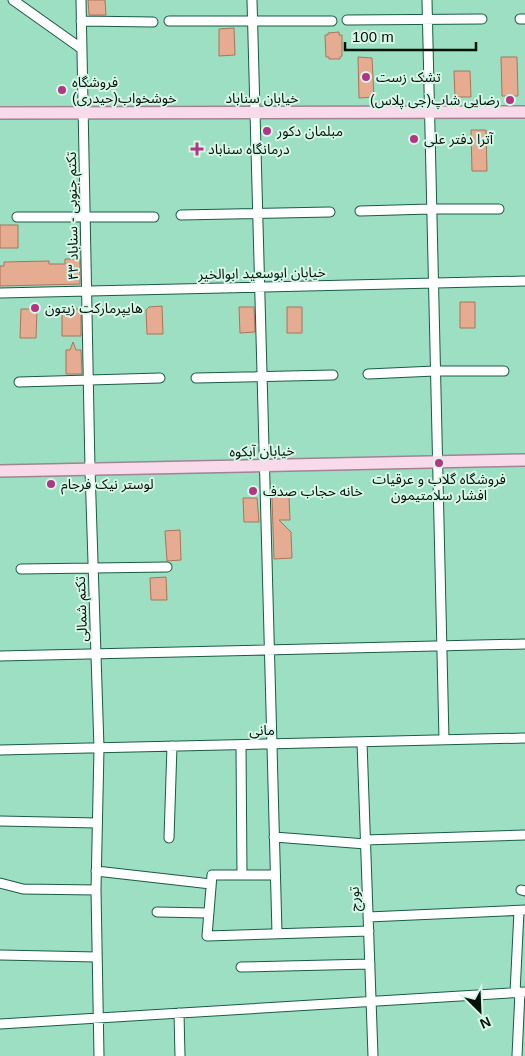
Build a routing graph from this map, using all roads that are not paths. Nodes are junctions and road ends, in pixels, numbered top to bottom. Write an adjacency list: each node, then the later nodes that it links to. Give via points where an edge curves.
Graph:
1 (14, 0): 13 (street)
2 (81, 0): 8 (street, تکتم جنوبی - سناباد ۴۳)
3 (252, 0): 10 (street)
4 (427, 0): 7 (street)
5 (482, 19): 7 (street)
6 (347, 20): 7 (street)
7 (428, 20): 14 (street)
8 (81, 21): 12 (street); 13 (street, تکتم جنوبی - سناباد ۴۳)
9 (169, 21): 10 (street)
10 (253, 21): 11 (street); 18 (street)
11 (332, 21)
12 (153, 22)
13 (82, 49): 17 (street, تکتم جنوبی - سناباد ۴۳)
14 (430, 112): 15 (main road, خیابان سناباد); 18 (main road, خیابان سناباد); 19 (street)
15 (525, 112)
16 (0, 113): 17 (main road, خیابان سناباد)
17 (84, 113): 18 (main road, خیابان سناباد); 26 (street, تکتم جنوبی - سناباد ۴۳)
18 (255, 113): 23 (street)
19 (432, 209): 20 (street); 21 (street); 29 (street)
20 (499, 209)
21 (360, 211)
22 (330, 212): 23 (street)
23 (258, 213): 24 (street); 30 (street)
24 (181, 215)
25 (17, 217): 26 (street)
26 (86, 217): 27 (street); 31 (street, تکتم جنوبی - سناباد ۴۳)
27 (154, 217)
28 (525, 281): 29 (street, خیابان ابوسعید ابوالخیر)
29 (433, 283): 30 (street, خیابان ابوسعید ابوالخیر); 33 (street)
30 (260, 287): 31 (street, خیابان ابوسعید ابوالخیر); 39 (street)
31 (87, 291): 32 (street, خیابان ابوسعید ابوالخیر); 40 (street, تکتم جنوبی - سناباد ۴۳)
32 (0, 293)
33 (436, 371): 34 (street); 35 (street); 43 (street)
34 (504, 372)
35 (368, 374)
36 (333, 375): 39 (street)
37 (160, 378): 40 (street)
38 (196, 378): 39 (street)
39 (263, 378): 44 (street)
40 (89, 381): 41 (street); 45 (street, تکتم جنوبی - سناباد ۴۳)
41 (19, 382)
42 (525, 460): 43 (main road, خیابان آبکوه)
43 (438, 462): 44 (main road, خیابان آبکوه); 51 (street)
44 (265, 466): 45 (main road, خیابان آبکوه); 52 (street)
45 (90, 470): 46 (main road, خیابان آبکوه); 48 (street, تکتم شمالی)
46 (0, 472)
47 (167, 566): 48 (street)
48 (93, 568): 49 (street); 53 (street, تکتم شمالی)
49 (21, 569)
50 (525, 644): 51 (street)
51 (442, 646): 52 (street); 56 (street)
52 (269, 650): 53 (street); 59 (street)
53 (96, 654): 54 (street); 61 (street, تکتم شمالی)
54 (0, 656)
55 (525, 738): 56 (street, مانی)
56 (444, 740): 57 (street, مانی)
57 (362, 742): 59 (street, مانی); 68 (street, تورج)
58 (241, 744): 59 (street, مانی); 60 (street, مانی); 70 (street)
59 (271, 744): 66 (street)
60 (172, 746): 61 (street, مانی); 67 (street)
61 (99, 748): 62 (street, مانی); 64 (street, تکتم شمالی)
62 (0, 750)
63 (0, 821): 64 (street)
64 (97, 823): 69 (street, تکتم شمالی)
65 (525, 835): 68 (street)
66 (274, 837): 68 (street); 71 (street)
67 (169, 838)
68 (366, 842): 78 (street, تورج)
69 (96, 872): 73 (street); 74 (street, تکتم شمالی)
70 (242, 875): 71 (street); 73 (street, via 212,875)
71 (275, 875): 80 (street)
72 (0, 883): 74 (street, via 24,889)
73 (211, 884): 77 (street)
74 (96, 890): 82 (street, تکتم شمالی)
75 (522, 910): 78 (street); 85 (street)
76 (157, 912): 77 (street)
77 (209, 913): 80 (street, via 207,936)
78 (368, 917): 79 (street, تورج)
79 (369, 931): 80 (street); 83 (street, تورج)
80 (277, 933)
81 (0, 955): 82 (street)
82 (97, 957): 88 (street, تکتم شمالی)
83 (370, 964): 84 (street); 86 (street, تورج)
84 (242, 967)
85 (520, 992): 86 (street); 93 (street)
86 (371, 1001): 87 (street); 92 (street, تورج)
87 (178, 1013): 88 (street); 91 (street)
88 (98, 1018): 89 (street); 90 (street, تکتم شمالی)
89 (0, 1024)
90 (99, 1056)
91 (180, 1056)
92 (373, 1056)
93 (516, 1056)

